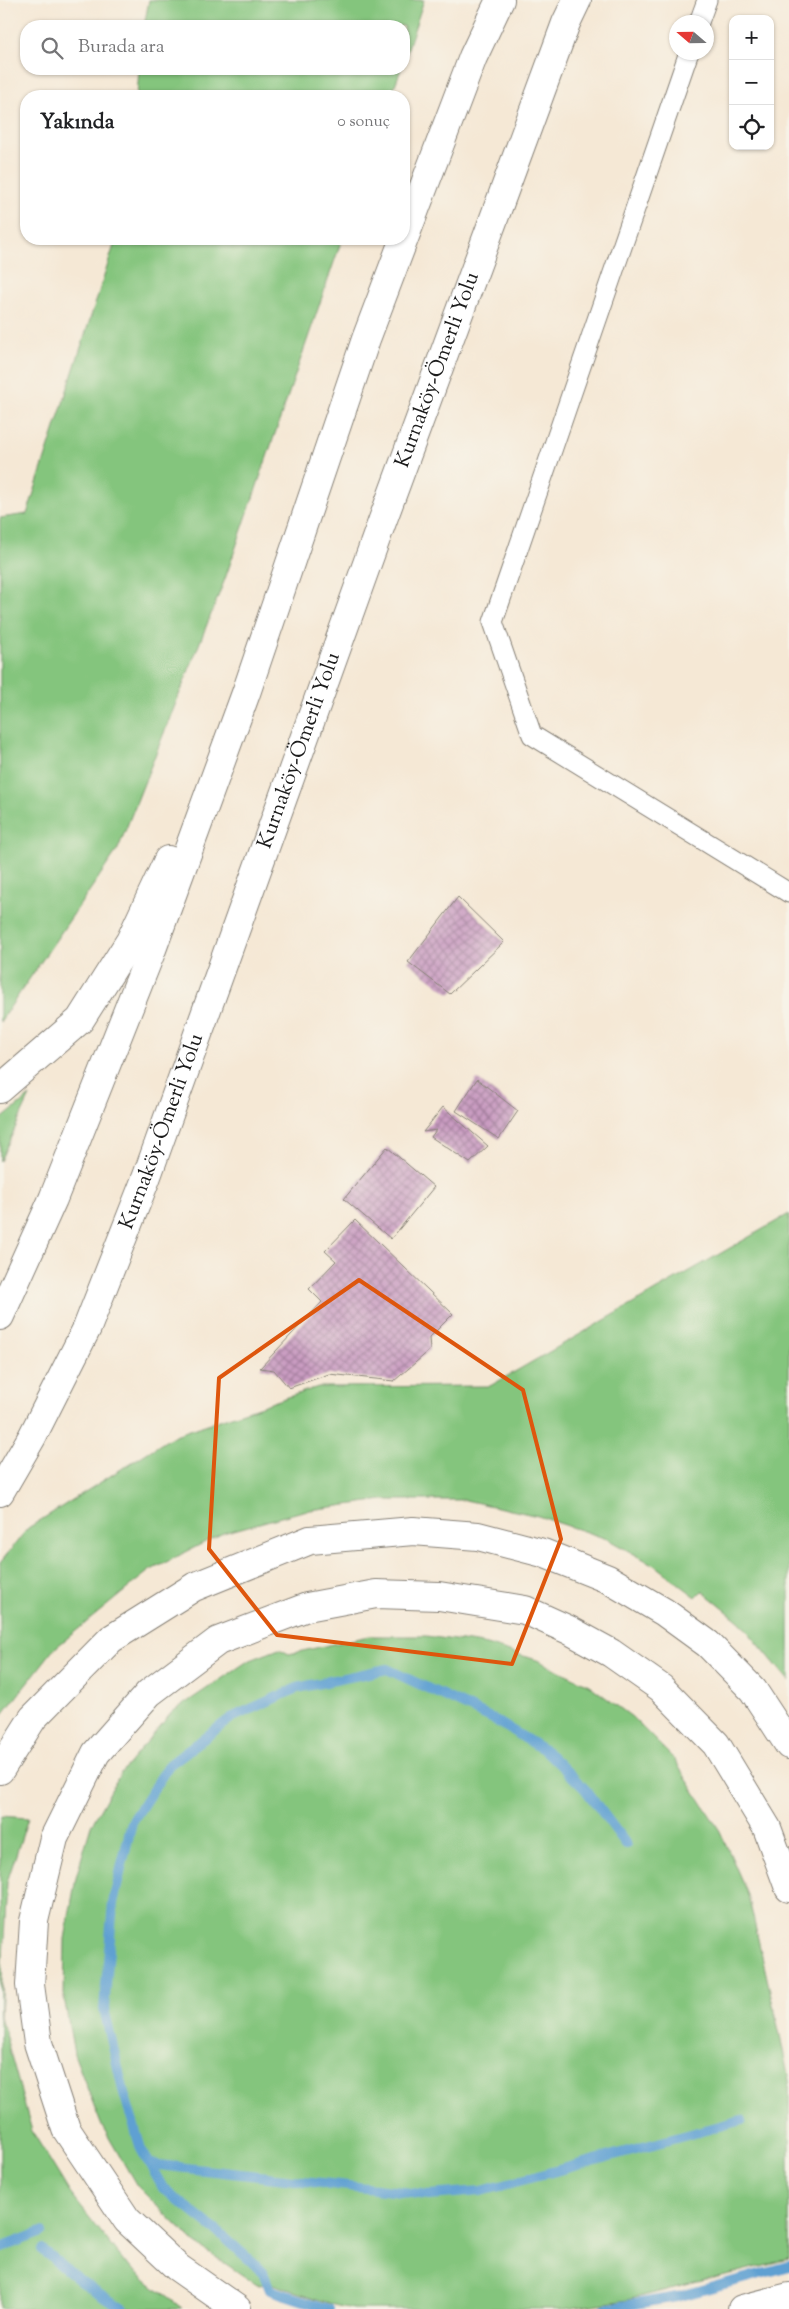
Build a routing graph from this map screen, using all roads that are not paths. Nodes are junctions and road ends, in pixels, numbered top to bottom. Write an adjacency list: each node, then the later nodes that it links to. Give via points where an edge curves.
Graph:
1 (500, 0): 6 (highway, via 473,57)
2 (577, 0): 12 (highway, Kurnaköy-Ömerli Yolu, via 385,513 147,1176 87,1328)
3 (707, 0): 4 (lane)
4 (702, 15)
5 (686, 60): 9 (lane, via 493,622 532,735)
6 (410, 223)
7 (402, 245): 8 (highway, via 366,339)
8 (246, 694): 10 (highway, via 130,941 80,1020); 11 (highway, via 147,962 53,1199)
9 (789, 893)
10 (0, 1089)
11 (0, 1316)
12 (0, 1492)
13 (789, 1745): 14 (highway, via 753,1690 708,1644 664,1612 608,1580 544,1554 478,1536 413,1531 310,1540 194,1587 111,1639 33,1718)
14 (0, 1770)
15 (789, 1888): 17 (highway, via 767,1828 716,1744 654,1683 611,1653 524,1610 439,1596 376,1594 307,1607 218,1641 149,1693 96,1753 54,1838 34,1921 30,1985 38,2043 66,2129 127,2220 177,2267)
16 (789, 2297): 18 (highway)
17 (237, 2309)
18 (742, 2309)

